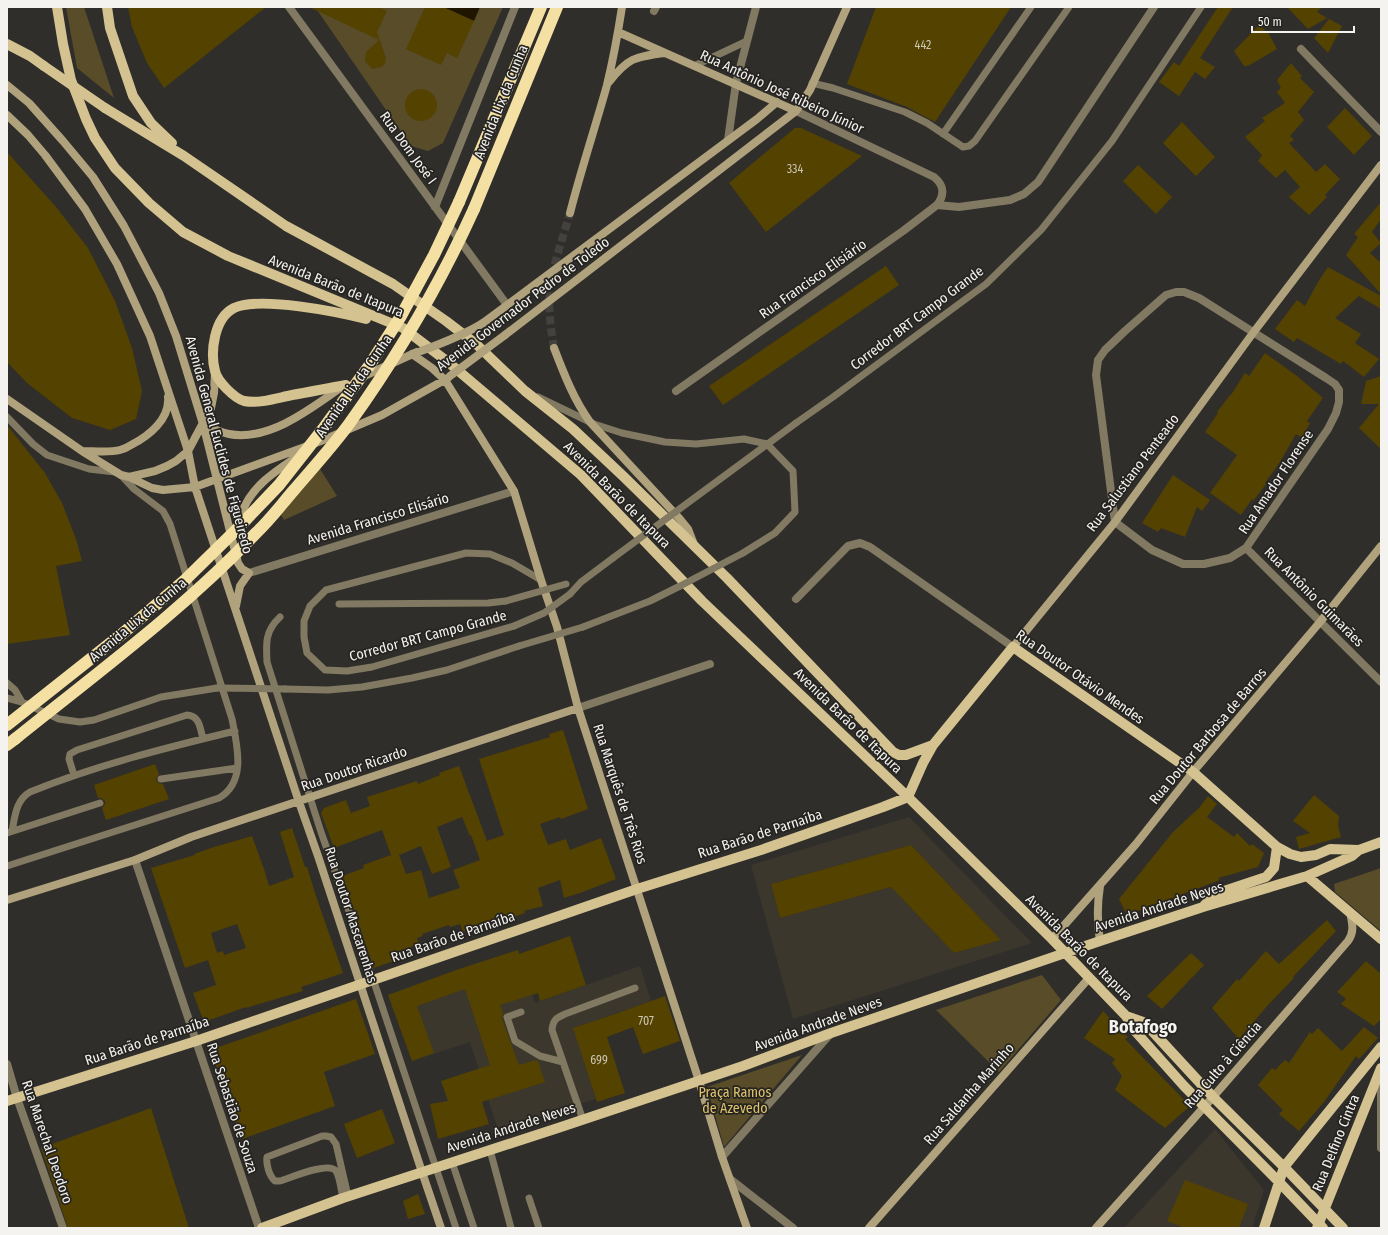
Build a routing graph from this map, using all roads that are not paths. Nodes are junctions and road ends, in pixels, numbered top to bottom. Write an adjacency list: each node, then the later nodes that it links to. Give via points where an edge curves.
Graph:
1 (57, 7): 38 (main road, Avenida Barão de Itapura, via 71,80 86,119 115,168 149,203 183,232 228,256)
2 (107, 7): 32 (main road, via 110,28 133,96 151,123)
3 (289, 7): 35 (street, Rua Dom José I)
4 (515, 7): 35 (street)
5 (537, 7): 19 (highway)
6 (541, 7): 19 (highway, Avenida Lix da Cunha)
7 (557, 7): 82 (highway, Avenida Lix da Cunha, bridge, via 474,209 445,268 412,327 348,426 257,533 209,580 156,626)
8 (622, 7): 15 (main road)
9 (756, 7): 16 (street)
10 (847, 7): 23 (main road, Avenida Governador Pedro de Toledo)
11 (1031, 7): 30 (lane)
12 (1069, 7): 30 (lane, via 975,141 963,147)
13 (1154, 7): 34 (street, via 1038,182 1024,194 1010,200 959,208)
14 (1201, 7): 66 (lane, Corredor BRT Campo Grande, bridge, via 1112,141 1042,230 986,284)
15 (618, 32): 20 (main road, Rua Antônio José Ribeiro Júnior); 24 (main road)
16 (747, 41): 21 (lane); 22 (street)
17 (7, 44): 32 (main road, bridge, via 30,56 105,108)
18 (1301, 49): 29 (street)
19 (524, 51): 79 (highway, Avenida Lix da Cunha, bridge, via 434,255 369,366 323,429 279,485 185,580 122,634)
20 (664, 53): 21 (main road, Rua Antônio José Ribeiro Júnior); 24 (main road, via 628,62)
21 (694, 66): 22 (main road, Rua Antônio José Ribeiro Júnior)
22 (736, 83): 26 (main road, Rua Antônio José Ribeiro Júnior); 31 (street)
23 (812, 83): 27 (main road, Avenida Governador Pedro de Toledo); 30 (lane, via 905,112)
24 (607, 85): 36 (main road)
25 (7, 86): 51 (main road, Avenida General Euclides de Figueiredo, via 29,103 63,141 93,177 124,226 162,300)
26 (777, 102): 27 (main road, Rua Antônio José Ribeiro Júnior); 31 (main road, Avenida Governador Pedro de Toledo)
27 (796, 111): 34 (street, Rua Antônio José Ribeiro Júnior, via 934,177 942,187); 43 (main road, Avenida Governador Pedro de Toledo, bridge)
28 (7, 115): 47 (main road, via 41,150 86,208 117,264 150,336)
29 (1381, 132)
30 (943, 134)
31 (728, 140): 37 (main road, Avenida Governador Pedro de Toledo)
32 (184, 156): 45 (main road, Avenida Barão de Itapura, via 286,226 393,284 446,320 476,344)
33 (1381, 165): 39 (main road, Rua Salustiano Penteado)
34 (937, 205): 46 (street, Rua Francisco Elisiário)
35 (435, 207): 37 (street, Rua Dom José I)
36 (570, 213)
37 (507, 305): 41 (main road, Avenida Governador Pedro de Toledo, bridge, via 471,331)
38 (403, 328): 42 (main road, via 346,314 284,305 247,304 234,308 221,321 213,349); 89 (main road, Avenida Barão de Itapura, via 448,362 581,475 702,601)
39 (1253, 333): 59 (main road, Rua Salustiano Penteado); 59 (street, Rua Amador Florense, via 1199,298 1184,292 1176,292 1166,295 1105,350 1098,360 1096,375); 62 (street, Rua Amador Florense, via 1335,384 1339,390 1339,397 1336,413 1328,429)
40 (554, 348): 50 (main road, via 564,376)
41 (412, 354): 43 (main road, Rua Marquês de Três Rios); 44 (main road, Avenida Governador Pedro de Toledo)
42 (215, 372): 44 (main road, via 222,384 235,396 255,402); 51 (main road, via 213,402)
43 (447, 378): 52 (main road, Avenida Governador Pedro de Toledo, via 382,415); 58 (main road, Rua Marquês de Três Rios)
44 (346, 384): 51 (main road, Avenida Governador Pedro de Toledo, via 308,411 271,430 257,434 229,434)
45 (525, 391): 50 (lane); 61 (main road, Avenida Barão de Itapura, via 587,442)
46 (676, 391)
47 (168, 392): 53 (main road, via 169,403 164,417 152,432 120,450); 54 (main road, Rua Doutor Mascarenhas)
48 (7, 399): 53 (main road, Avenida Governador Pedro de Toledo)
49 (7, 418): 55 (lane, via 46,455 89,469)
50 (590, 422): 61 (main road, via 679,518 688,529); 77 (lane, bridge, via 622,433 665,442 696,444 744,439 767,444 793,471 795,512 775,533 650,601 583,627 447,670 412,678 328,690 217,688 161,697 94,720 80,722 59,718)
51 (203, 424): 54 (main road); 56 (main road, Avenida General Euclides de Figueiredo)
52 (320, 441): 56 (main road, Avenida Governador Pedro de Toledo); 63 (main road, via 268,476 254,491 242,511)
53 (82, 451): 55 (main road, Avenida Governador Pedro de Toledo)
54 (188, 451): 55 (main road, via 176,461 155,471); 57 (main road, Rua Doutor Mascarenhas)
55 (122, 475): 57 (main road, Avenida Governador Pedro de Toledo, via 162,490); 80 (lane, via 137,492 163,511 170,524)
56 (218, 479): 57 (main road, Avenida Governador Pedro de Toledo); 63 (main road, Avenida General Euclides de Figueiredo)
57 (195, 487): 69 (main road, Rua Doutor Mascarenhas)
58 (514, 491): 64 (street, Avenida Francisco Elisário); 65 (main road, Rua Marquês de Três Rios)
59 (1116, 522): 62 (street, Rua Amador Florense, via 1152,550 1183,564 1204,564 1230,558); 72 (main road, Rua Salustiano Penteado)
60 (1381, 546): 71 (main road, Rua Doutor Barbosa de Barros)
61 (695, 548): 83 (main road, Avenida Barão de Itapura, via 727,578 893,752 906,755)
62 (1246, 548): 71 (street, Rua Antônio Guimarães)
63 (236, 552): 64 (main road, Avenida General Euclides de Figueiredo, via 240,566)
64 (249, 573): 69 (main road, via 240,586)
65 (541, 580): 66 (lane, Corredor BRT Campo Grande, bridge, via 490,554 466,553 326,590 310,606 304,621 307,653 324,670 347,672 372,668 514,626 544,613 570,594); 78 (main road, Rua Marquês de Três Rios, via 557,627)
66 (581, 582): 68 (lane, Corredor BRT Campo Grande, bridge, via 506,601 488,603)
67 (796, 599): 72 (street, Rua Doutor Otávio Mendes, via 848,546 860,543 870,547)
68 (339, 604)
69 (235, 611): 91 (main road, Rua Doutor Mascarenhas)
70 (280, 617): 88 (lane, via 272,624 266,640 267,662)
71 (1320, 622): 74 (street, Rua Antônio Guimarães); 85 (main road, Rua Doutor Barbosa de Barros)
72 (1013, 647): 83 (main road, Rua Salustiano Penteado); 85 (main road, Rua Doutor Otávio Mendes)
73 (710, 664): 78 (street, Rua Doutor Ricardo)
74 (1381, 682)
75 (7, 683): 77 (lane)
76 (7, 698): 77 (lane)
77 (22, 702)
78 (578, 708): 88 (main road, Rua Doutor Ricardo); 100 (main road, Rua Marquês de Três Rios)
79 (7, 725)
80 (235, 731): 81 (lane); 84 (lane)
81 (203, 739): 86 (lane, via 152,751); 86 (lane, via 198,720 193,715 187,715 76,750 70,754 69,759)
82 (11, 742)
83 (933, 745): 89 (main road, Rua Salustiano Penteado)
84 (238, 768): 87 (lane); 97 (lane, via 232,787 219,798)
85 (1193, 772): 94 (main road, Rua Doutor Otávio Mendes); 99 (main road, Rua Doutor Barbosa de Barros)
86 (74, 775): 92 (lane, via 25,795 19,800)
87 (161, 779)
88 (311, 797): 91 (main road, Rua Doutor Ricardo); 109 (lane)
89 (908, 797): 100 (main road, Rua Barão de Parnaíba, via 761,850); 104 (main road, Avenida Barão de Itapura)
90 (100, 802): 92 (lane)
91 (298, 802): 96 (main road, Rua Doutor Ricardo, via 191,837); 110 (main road, Rua Doutor Mascarenhas)
92 (10, 832)
93 (1381, 842): 95 (main road, Avenida Andrade Neves)
94 (1277, 847): 95 (main road, Rua Doutor Otávio Mendes, via 1301,857 1316,855 1330,849); 102 (main road, via 1274,868 1266,877 1215,894)
95 (1358, 850): 98 (main road, Avenida Andrade Neves, via 1352,856)
96 (135, 860): 101 (main road, Rua Doutor Ricardo); 115 (street, Rua Sebastião de Souza)
97 (7, 866)
98 (1308, 876): 102 (main road, Avenida Andrade Neves); 103 (main road)
99 (1101, 885): 104 (main road, Rua Doutor Barbosa de Barros); 106 (main road, via 1097,902)
100 (637, 889): 109 (main road, Rua Barão de Parnaíba); 120 (main road, Rua Marquês de Três Rios)
101 (7, 900)
102 (1203, 907): 106 (main road, Avenida Andrade Neves)
103 (1350, 912): 105 (main road); 121 (main road, Rua Culto à Ciência, via 1353,934 1348,941)
104 (1052, 939): 107 (main road, Avenida Barão de Itapura)
105 (1381, 939)
106 (1100, 941): 107 (main road, Avenida Andrade Neves)
107 (1065, 953): 108 (main road, Avenida Barão de Itapura); 114 (main road, Avenida Andrade Neves)
108 (1088, 978): 113 (main road, Avenida Barão de Itapura); 147 (main road, Rua Saldanha Marinho)
109 (373, 979): 110 (main road, Rua Barão de Parnaíba); 131 (lane)
110 (360, 984): 115 (main road, Rua Barão de Parnaíba); 132 (main road, Rua Doutor Mascarenhas)
111 (635, 988): 117 (lane, via 556,1018 552,1030)
112 (521, 1012): 117 (lane, via 507,1017 515,1041 540,1056)
113 (1126, 1016): 121 (main road, Avenida Barão de Itapura, via 1143,1022); 124 (main road, Avenida Barão de Itapura, via 1135,1031)
114 (831, 1033): 120 (main road, Avenida Andrade Neves); 128 (street)
115 (196, 1041): 122 (main road, Rua Barão de Parnaíba); 138 (street, Rua Sebastião de Souza)
116 (1381, 1047): 130 (main road)
117 (563, 1062): 125 (lane)
118 (7, 1064): 122 (street, Rua Marechal Deodoro)
119 (1381, 1068): 126 (street); 150 (main road, Rua Delfino Cintra)
120 (699, 1081): 125 (main road, Avenida Andrade Neves); 128 (main road, Rua Marquês de Três Rios)
121 (1213, 1097): 124 (main road, Rua Culto à Ciência); 130 (main road, Avenida Barão de Itapura)
122 (17, 1098): 123 (main road, Rua Barão de Parnaíba); 137 (street, Rua Marechal Deodoro)
123 (7, 1101)
124 (1204, 1107): 134 (main road, Avenida Barão de Itapura); 148 (main road, Rua Culto à Ciência)
125 (583, 1120): 127 (main road, Avenida Andrade Neves)
126 (1381, 1148)
127 (490, 1150): 129 (main road, Avenida Andrade Neves); 143 (lane)
128 (722, 1157): 133 (main road, Rua Marquês de Três Rios)
129 (452, 1162): 131 (main road, Avenida Andrade Neves); 142 (lane)
130 (1284, 1167): 134 (main road); 152 (main road, Avenida Barão de Itapura, bridge)
131 (435, 1168): 132 (main road, Avenida Andrade Neves); 141 (lane)
132 (422, 1172): 135 (main road, Avenida Andrade Neves); 140 (main road, Rua Doutor Mascarenhas)
133 (730, 1179): 145 (main road, Rua Marquês de Três Rios); 146 (street)
134 (1279, 1182): 149 (main road); 151 (main road, Avenida Barão de Itapura, bridge)
135 (346, 1197): 135 (lane, via 332,1168 322,1167 275,1181 270,1174 267,1156 322,1136 331,1137 336,1144); 139 (main road, Avenida Andrade Neves)
136 (530, 1198): 144 (lane)
137 (63, 1228)
138 (259, 1228)
139 (262, 1228)
140 (441, 1228)
141 (456, 1228)
142 (474, 1228)
143 (511, 1228)
144 (539, 1228)
145 (747, 1228)
146 (793, 1228)
147 (869, 1228)
148 (1096, 1228)
149 (1264, 1228)
150 (1317, 1228)
151 (1323, 1228)
152 (1342, 1228)

